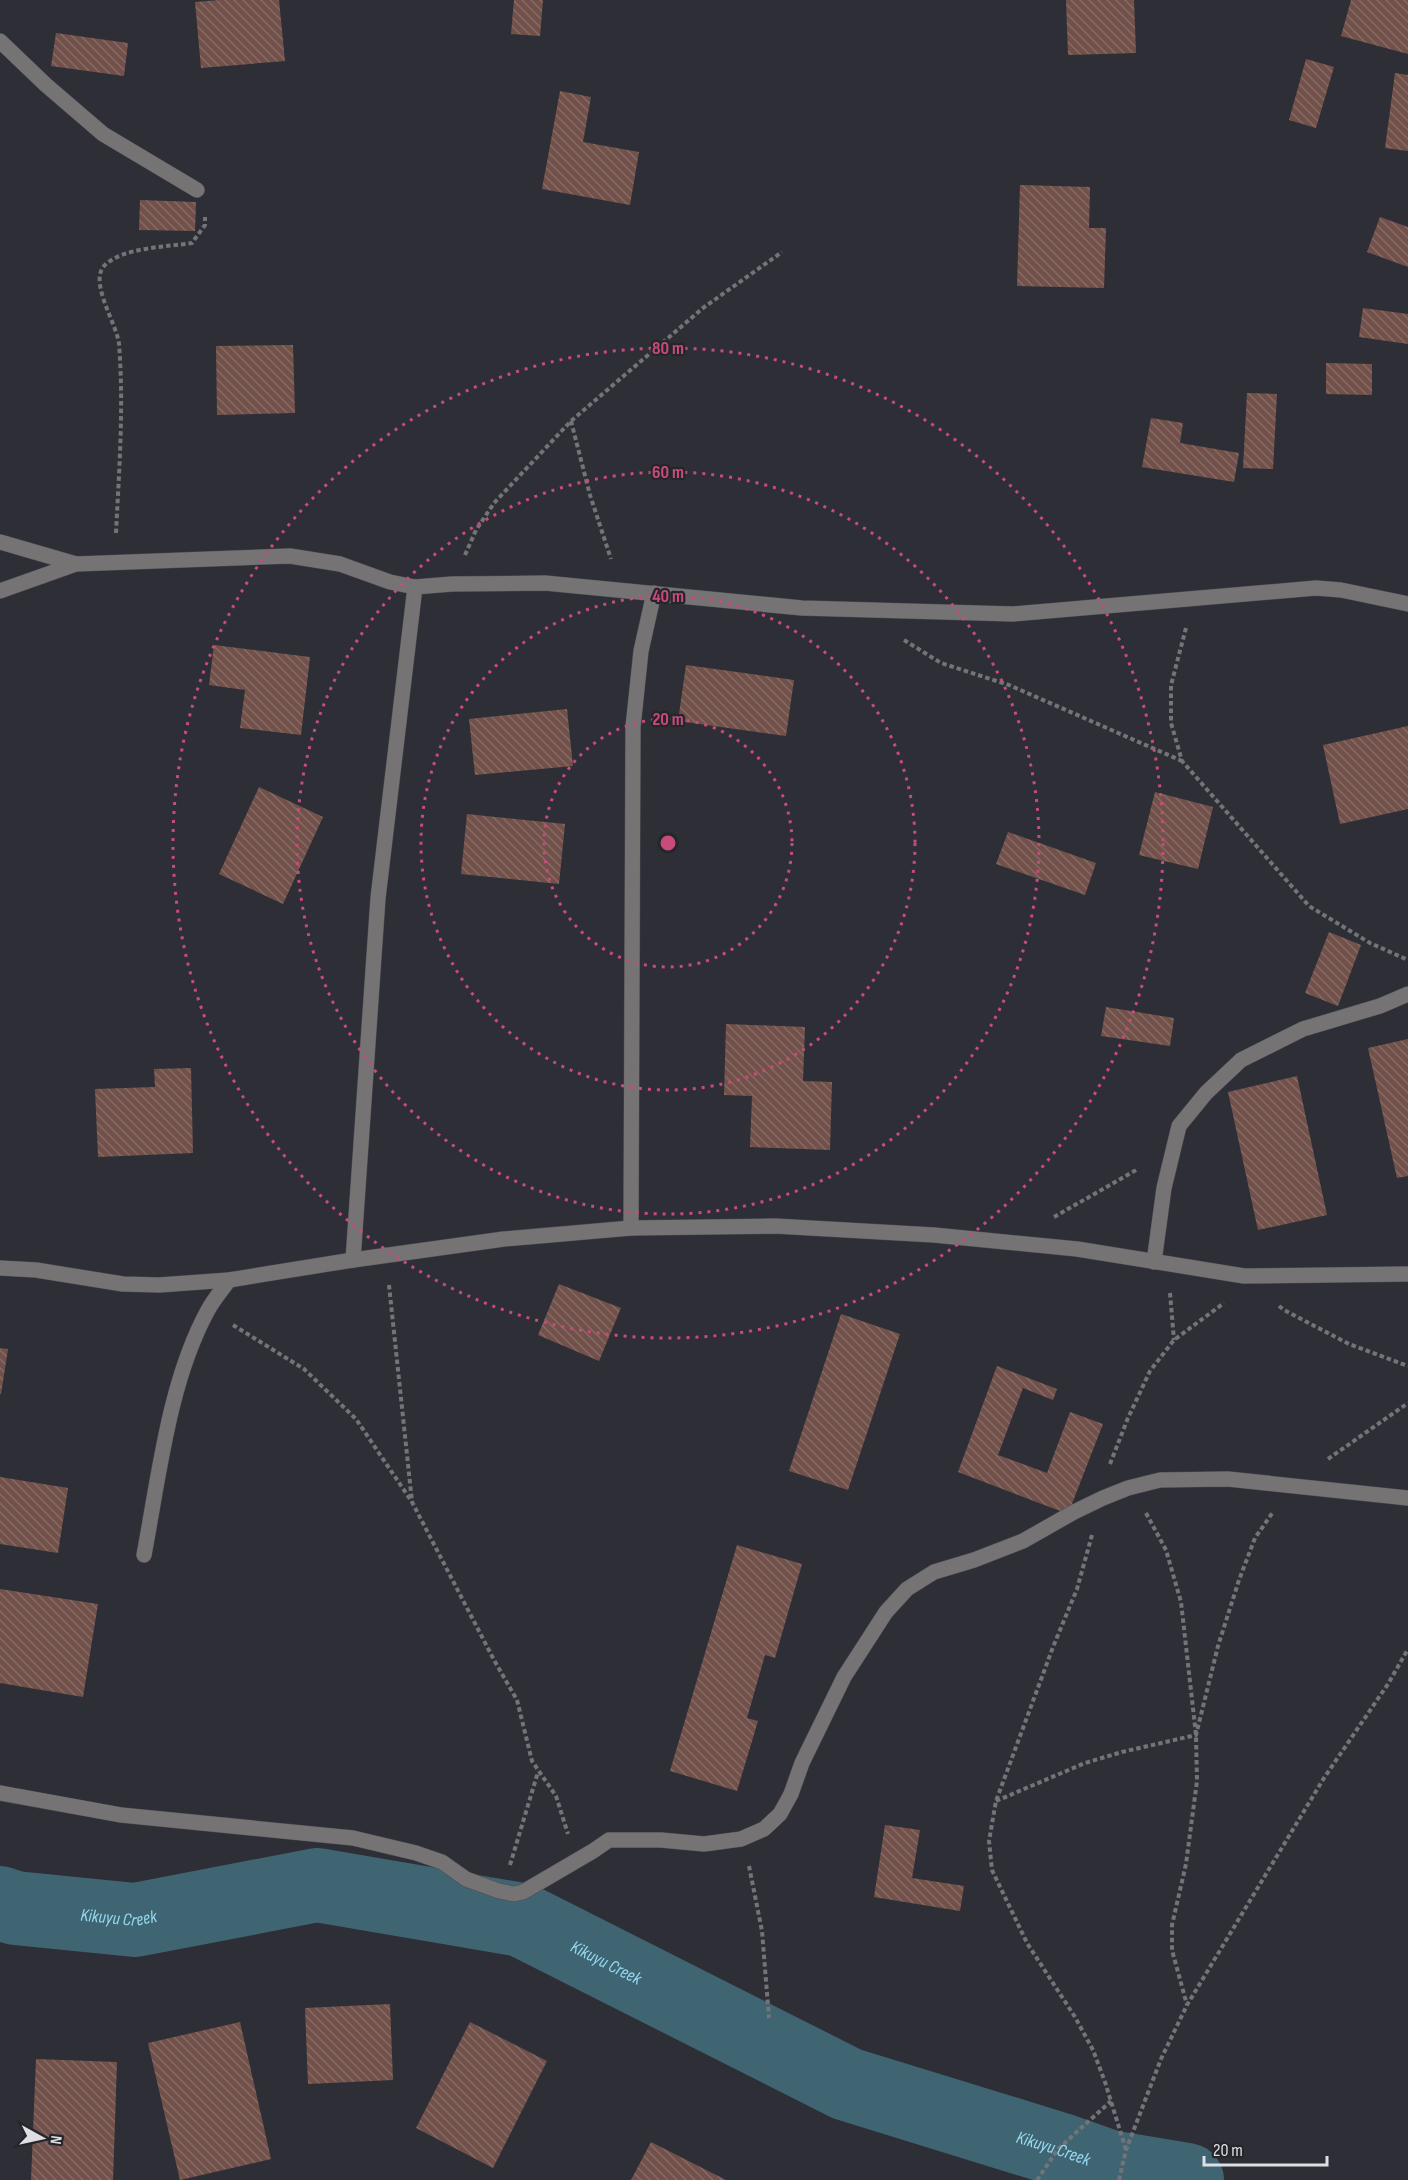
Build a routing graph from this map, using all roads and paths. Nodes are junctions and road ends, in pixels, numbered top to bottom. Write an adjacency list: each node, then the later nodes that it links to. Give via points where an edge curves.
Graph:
1 (0, 41): 2 (street, via 103,134)
2 (197, 190): 7 (path, via 206,205 205,225 192,243 118,256 103,267 99,281 118,333 121,369)
3 (782, 252): 4 (path, via 703,308)
4 (571, 421): 8 (path, via 494,503 476,530); 10 (path, via 605,544)
5 (0, 542): 6 (street)
6 (76, 564): 7 (street); 11 (street)
7 (115, 564): 9 (street, via 290,556 340,564)
8 (452, 584): 9 (street); 10 (street, via 545,583)
9 (415, 587): 23 (street, via 378,898)
10 (626, 590): 12 (street)
11 (0, 591)
12 (654, 592): 13 (street, via 802,608 989,615); 20 (street, via 640,651 633,727)
13 (1194, 599): 14 (street, via 1316,588); 16 (path, via 1171,685 1171,723)
14 (1408, 604)
15 (901, 638): 16 (path, via 941,663 1009,685)
16 (1182, 761): 17 (path, via 1309,906 1370,943)
17 (1408, 960)
18 (1408, 994): 19 (street, via 1303,1029 1241,1060 1179,1126)
19 (1173, 1150): 21 (path); 24 (street, via 1164,1188)
20 (631, 1228): 21 (street, via 775,1226); 22 (street)
21 (1011, 1243): 24 (street)
22 (386, 1255): 23 (street); 38 (path)
23 (352, 1260): 28 (street)
24 (1161, 1263): 27 (street); 31 (path)
25 (0, 1268): 28 (street, via 123,1284)
26 (1408, 1274): 27 (street)
27 (1244, 1276): 32 (path, via 1284,1310 1349,1344)
28 (230, 1280): 30 (street)
29 (1231, 1301): 31 (path)
30 (209, 1309): 38 (path, via 304,1369 356,1419); 39 (street, via 188,1355 169,1424)
31 (1174, 1340): 36 (path, via 1150,1371 1128,1418 1112,1455)
32 (1408, 1366)
33 (1408, 1403): 34 (path)
34 (1292, 1486): 35 (street, via 1228,1479 1160,1480); 37 (street); 41 (path, via 1255,1538 1218,1646)
35 (1128, 1488): 36 (street); 41 (path, via 1166,1550 1178,1592)
36 (1102, 1498): 44 (path, via 1077,1589); 45 (street, via 1023,1541 934,1572 907,1589 886,1612 844,1677 780,1814 764,1829)
37 (1408, 1498)
38 (412, 1502): 42 (path, via 517,1700)
39 (144, 1555)
40 (1408, 1649): 48 (path, via 1324,1778)
41 (1196, 1735): 44 (path, via 1085,1763); 48 (path, via 1197,1781 1172,1950)
42 (538, 1771): 46 (path, via 555,1796); 47 (path, via 512,1862)
43 (0, 1793): 47 (street, via 121,1815 353,1838 442,1862 466,1879)
44 (996, 1802): 50 (path, via 989,1841 992,1870 1027,1943 1093,2050)
45 (741, 1839): 46 (street, via 704,1844 609,1840); 49 (path, via 753,1877 762,1931)
46 (578, 1860): 47 (street, via 523,1892)
47 (499, 1891)
48 (1187, 2005): 51 (path, via 1161,2059)
49 (769, 2018)
50 (1111, 2101): 51 (path); 52 (path, via 1058,2149)
51 (1126, 2150): 53 (path)
52 (1037, 2180)
53 (1119, 2180)

